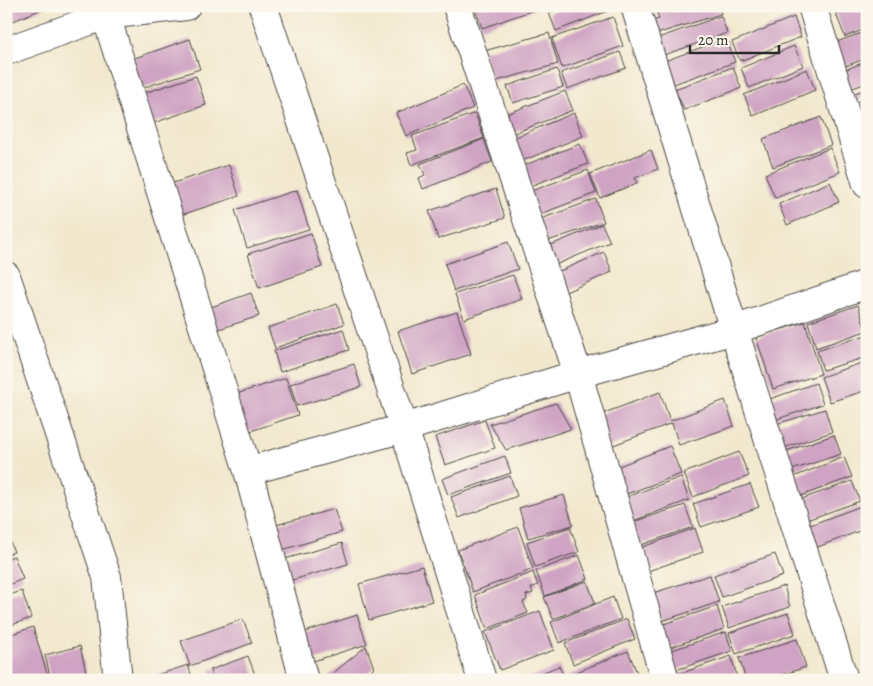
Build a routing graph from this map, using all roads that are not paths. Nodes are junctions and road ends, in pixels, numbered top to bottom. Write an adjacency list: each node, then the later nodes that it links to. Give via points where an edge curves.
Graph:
1 (186, 6): 6 (street)
2 (263, 6): 13 (street)
3 (457, 6): 12 (street)
4 (635, 6): 11 (street)
5 (812, 6): 8 (street)
6 (105, 10): 7 (street); 14 (street)
7 (6, 51)
8 (867, 184)
9 (6, 276): 15 (street, via 107,577)
10 (867, 284): 11 (street)
11 (734, 330): 12 (street); 19 (street)
12 (578, 374): 13 (street); 18 (street)
13 (404, 428): 14 (street); 17 (street)
14 (248, 470): 16 (street)
15 (118, 680)
16 (304, 680)
17 (482, 680)
18 (665, 680)
19 (844, 680)

